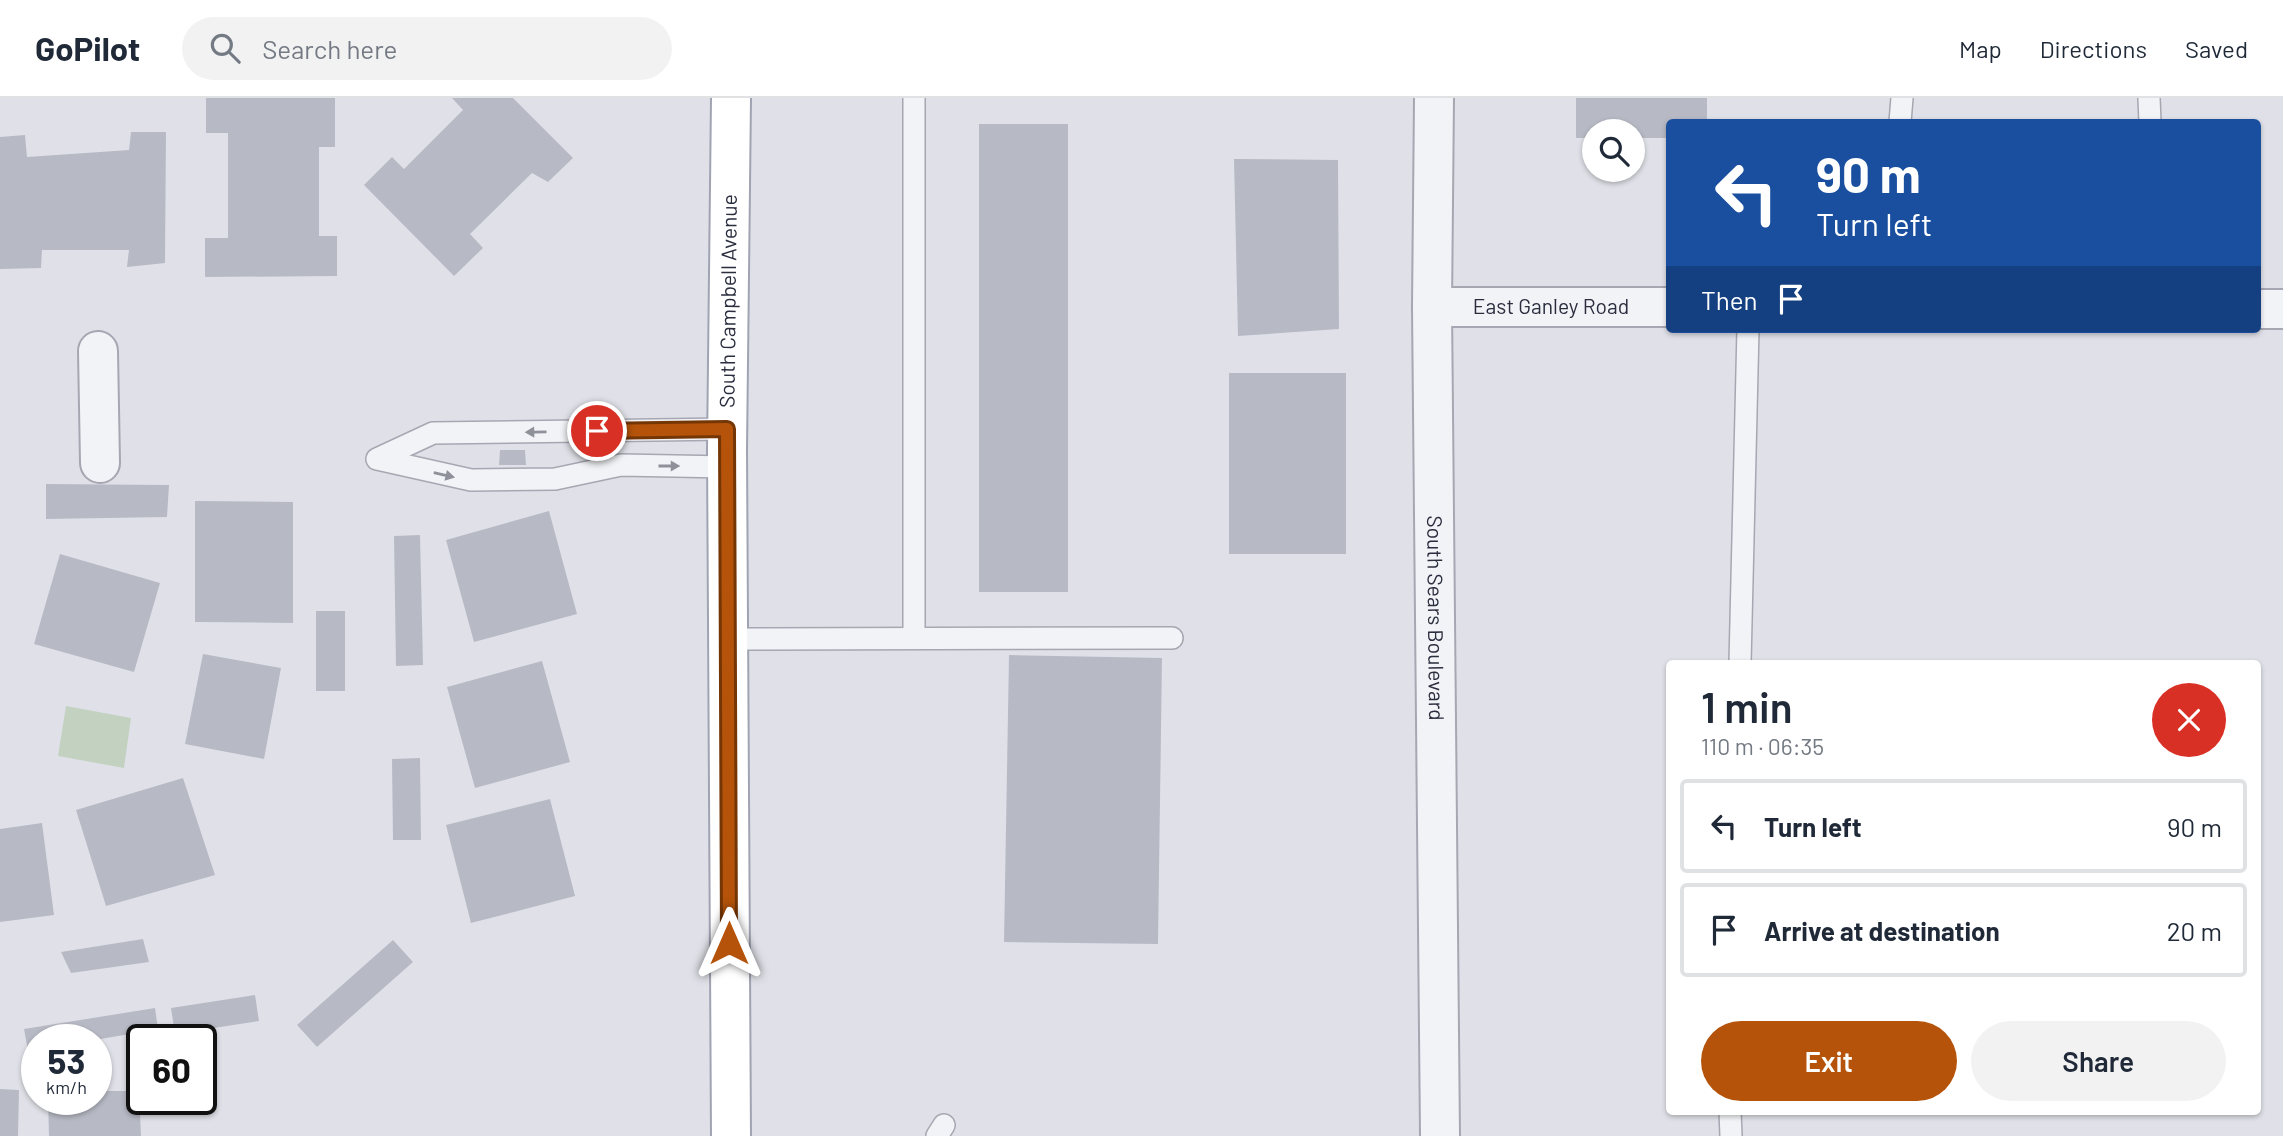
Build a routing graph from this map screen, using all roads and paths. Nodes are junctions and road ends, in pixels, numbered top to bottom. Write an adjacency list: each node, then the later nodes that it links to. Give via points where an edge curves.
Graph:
1 (732, 98): 14 (main road, South Campbell Avenue)
2 (914, 98): 17 (lane)
3 (1434, 98): 8 (street, South Sears Boulevard)
4 (1902, 98): 6 (lane)
5 (2149, 98): 7 (lane)
6 (1900, 119)
7 (2150, 119)
8 (1432, 307): 9 (street, East Ganley Road); 23 (street, South Sears Boulevard)
9 (1666, 307)
10 (2261, 309): 11 (street)
11 (2283, 309)
12 (1748, 333): 20 (lane)
13 (98, 351): 15 (street)
14 (727, 429): 16 (main road, South Campbell Avenue); 16 (lane, one-way to 16, via 433,432 377,460 471,480 555,479 621,465)
15 (100, 463)
16 (727, 467): 19 (main road, South Campbell Avenue)
17 (914, 633)
18 (1172, 638): 19 (lane)
19 (727, 639): 22 (main road, South Campbell Avenue)
20 (1740, 660)
21 (1730, 1115): 24 (lane)
22 (731, 1136)
23 (1440, 1136)
24 (1731, 1136)

